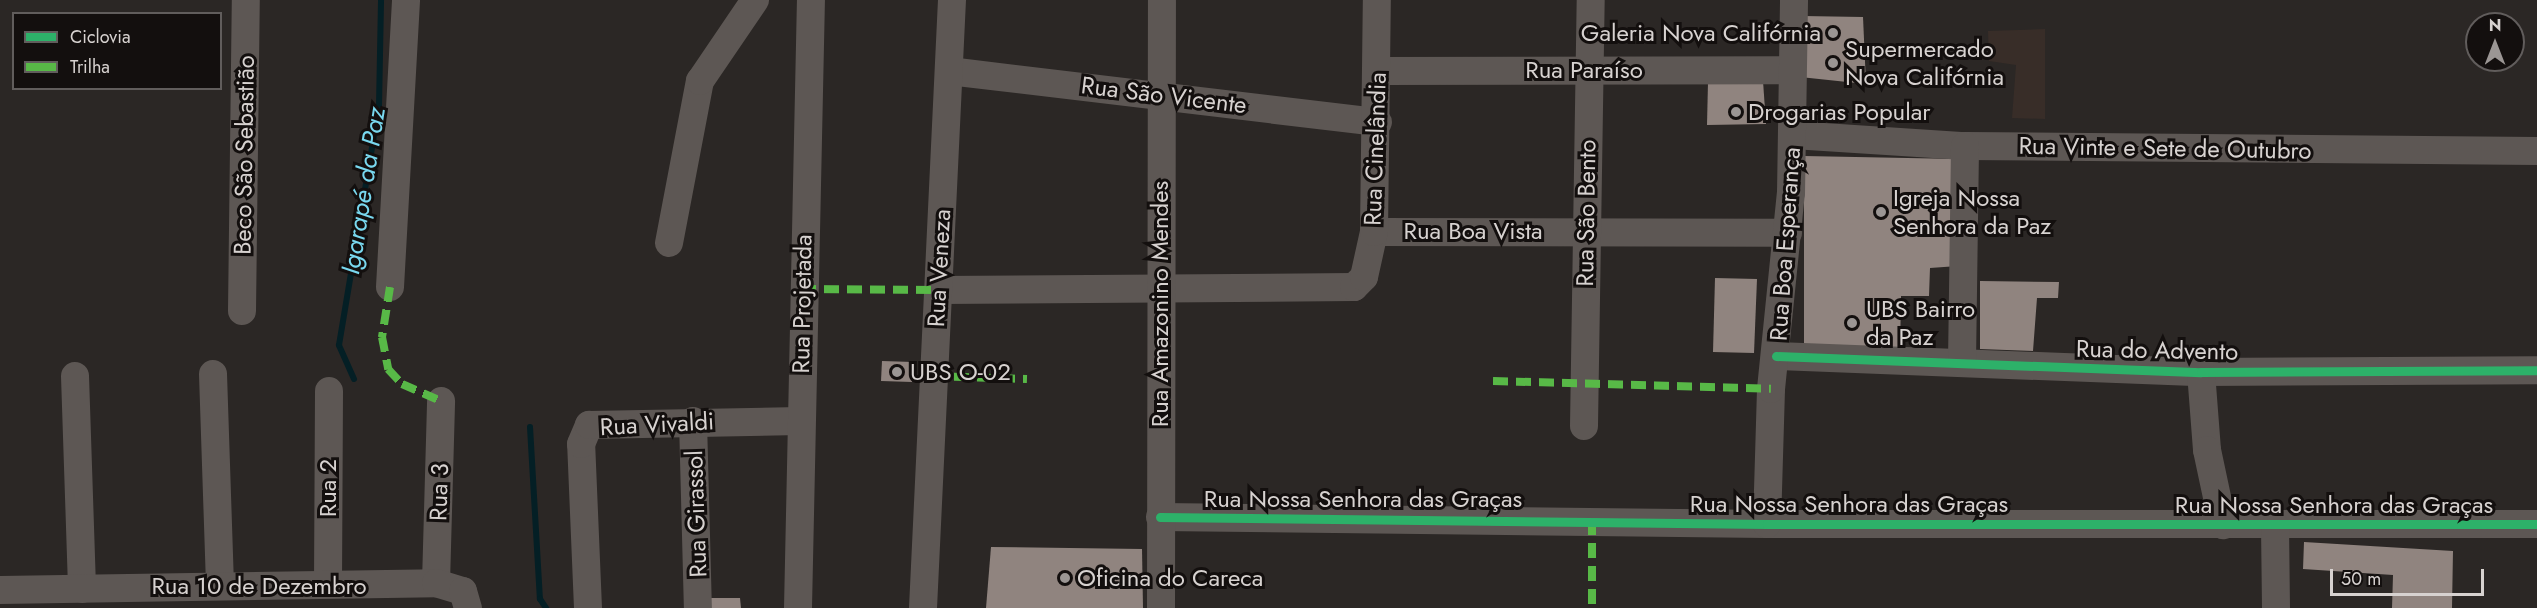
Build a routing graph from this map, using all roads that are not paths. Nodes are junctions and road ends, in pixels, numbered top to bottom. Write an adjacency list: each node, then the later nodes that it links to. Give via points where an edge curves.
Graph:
1 (246, 0): 26 (street, Beco São Sebastião)
2 (406, 0): 23 (street)
3 (755, 0): 22 (street, via 700,81)
4 (812, 0): 36 (street, Rua Projetada)
5 (952, 0): 12 (street, Rua Veneza)
6 (1162, 0): 14 (street, Rua Amazonino Mendes)
7 (1377, 0): 13 (street, Rua Cinelândia)
8 (1591, 0): 10 (street, Rua São Bento)
9 (1794, 0): 11 (street, Rua Boa Esperança)
10 (1589, 70): 11 (street, Rua Paraíso); 13 (street, Rua Paraíso); 20 (street, Rua São Bento)
11 (1791, 70): 16 (street, Rua Boa Esperança)
12 (949, 71): 14 (street, Rua São Vicente); 24 (street, Rua Veneza)
13 (1378, 71): 15 (street, Rua Cinelândia)
14 (1159, 94): 15 (street, Rua São Vicente); 25 (street, Rua Amazonino Mendes)
15 (1378, 122): 19 (street, Rua Cinelândia)
16 (1793, 135): 17 (street, Rua Vinte e Sete de Outubro); 21 (street, Rua Boa Esperança)
17 (1965, 146): 18 (street, Rua Vinte e Sete de Outubro); 28 (street)
18 (2537, 151)
19 (1374, 231): 20 (street, Rua Boa Vista); 25 (street, Rua Cinelândia, via 1364,278 1348,290)
20 (1586, 231): 21 (street, Rua Boa Vista); 37 (street, Rua São Bento)
21 (1788, 233): 27 (street, Rua Boa Esperança)
22 (669, 243)
23 (390, 287)
24 (939, 290): 25 (street); 54 (street, Rua Veneza)
25 (1161, 292): 38 (street, Rua Amazonino Mendes)
26 (242, 311)
27 (1776, 356): 28 (street, Rua do Advento); 39 (street, Rua Boa Esperança)
28 (1962, 363): 30 (street, Rua do Advento)
29 (2537, 370): 30 (street, Rua do Advento)
30 (2201, 372): 41 (street, via 2207,450)
31 (213, 374): 44 (street)
32 (75, 376): 46 (street)
33 (329, 391): 45 (street, Rua 2)
34 (441, 402): 43 (street, Rua 3)
35 (693, 421): 36 (street, Rua Vivaldi); 51 (street, Rua Vivaldi, via 602,421 584,433); 52 (street, Rua Girassol)
36 (800, 421): 53 (street, Rua Projetada)
37 (1584, 426)
38 (1160, 517): 39 (street, Rua Nossa Senhora das Graças); 55 (street, Rua Amazonino Mendes)
39 (1767, 524): 41 (street, Rua Nossa Senhora das Graças)
40 (2537, 524): 42 (street, Rua Nossa Senhora das Graças)
41 (2223, 525): 42 (street, Rua Nossa Senhora das Graças)
42 (2275, 525): 56 (street)
43 (436, 583): 49 (street, Rua 10 de Dezembro); 50 (street, via 463,591)
44 (220, 584): 46 (street, Rua 10 de Dezembro); 48 (street, Rua 10 de Dezembro)
45 (328, 584): 48 (street, Rua 10 de Dezembro); 49 (street, Rua 10 de Dezembro)
46 (82, 589): 47 (street, Rua 10 de Dezembro)
47 (0, 590)
48 (257, 596)
49 (361, 598)
50 (468, 608)
51 (588, 608)
52 (698, 608)
53 (798, 608)
54 (923, 608)
55 (1161, 608)
56 (2276, 608)

